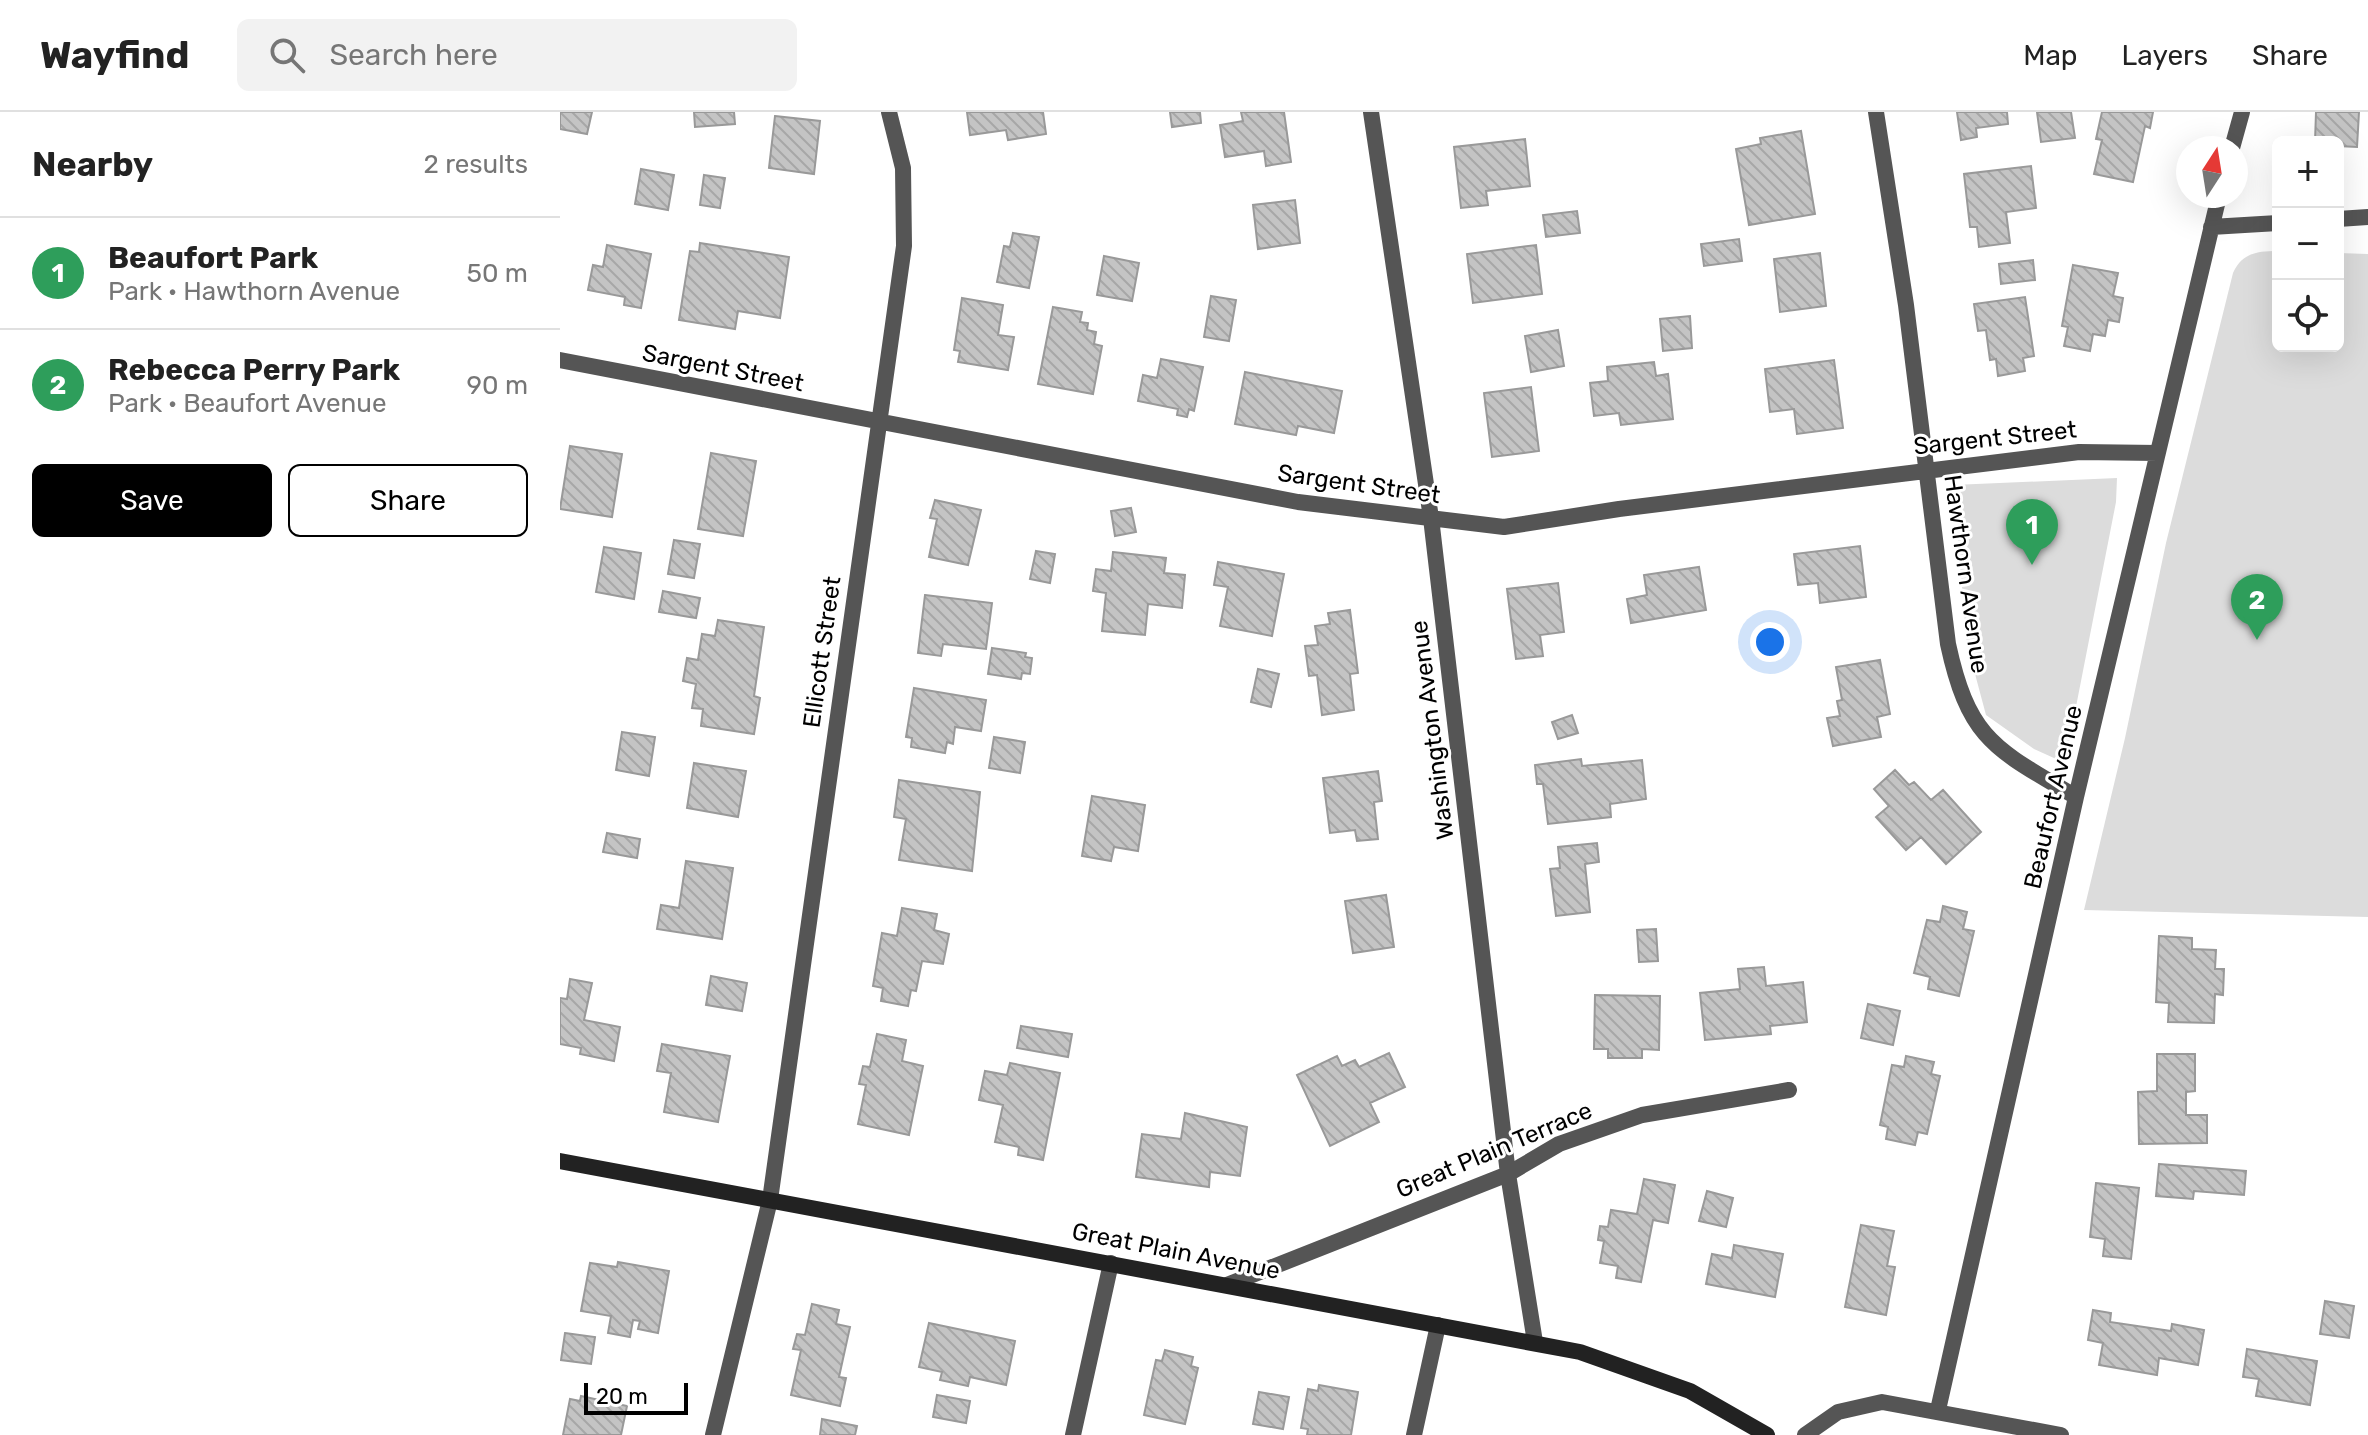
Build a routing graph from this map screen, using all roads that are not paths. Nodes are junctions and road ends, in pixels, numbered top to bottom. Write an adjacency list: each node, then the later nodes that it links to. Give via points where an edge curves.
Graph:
1 (889, 112): 12 (street, Ellicott Street, via 903,168 904,246)
2 (1371, 112): 15 (street, Washington Avenue)
3 (1876, 112): 14 (street, Hawthorn Avenue)
4 (2242, 112): 5 (street)
5 (2235, 136)
6 (2216, 208): 10 (street, Beaufort Avenue)
7 (2368, 217): 8 (street)
8 (2344, 219)
9 (2272, 223): 10 (street)
10 (2211, 227): 13 (street, Beaufort Avenue)
11 (560, 360): 12 (street, Sargent Street)
12 (878, 422): 15 (street, Sargent Street, via 1298,502); 20 (street, Ellicott Street)
13 (2158, 453): 14 (street, Sargent Street, via 2079,452); 16 (street, Beaufort Avenue)
14 (1927, 469): 15 (street, Sargent Street, via 1504,527); 16 (street, Hawthorn Avenue, via 1958,691 1975,724 2003,753)
15 (1431, 518): 19 (street, Washington Avenue)
16 (2076, 797): 25 (street, Beaufort Avenue)
17 (1789, 1090): 19 (street, Great Plain Terrace, via 1642,1115 1559,1144)
18 (560, 1161): 20 (main road, Great Plain Avenue)
19 (1508, 1174): 22 (street, Great Plain Terrace); 24 (street, Washington Avenue)
20 (770, 1200): 21 (main road, Great Plain Avenue); 26 (street, Ellicott Street)
21 (1111, 1263): 22 (main road, Great Plain Avenue); 27 (street)
22 (1227, 1285): 23 (main road, Great Plain Avenue)
23 (1438, 1325): 24 (main road, Great Plain Avenue); 28 (street)
24 (1535, 1342): 29 (main road, Great Plain Avenue, via 1656,1377 1728,1410)
25 (1938, 1410): 30 (street, via 1867,1404 1838,1412); 31 (street)
26 (713, 1435)
27 (1073, 1435)
28 (1414, 1435)
29 (1767, 1435)
30 (1805, 1435)
31 (2061, 1435)

